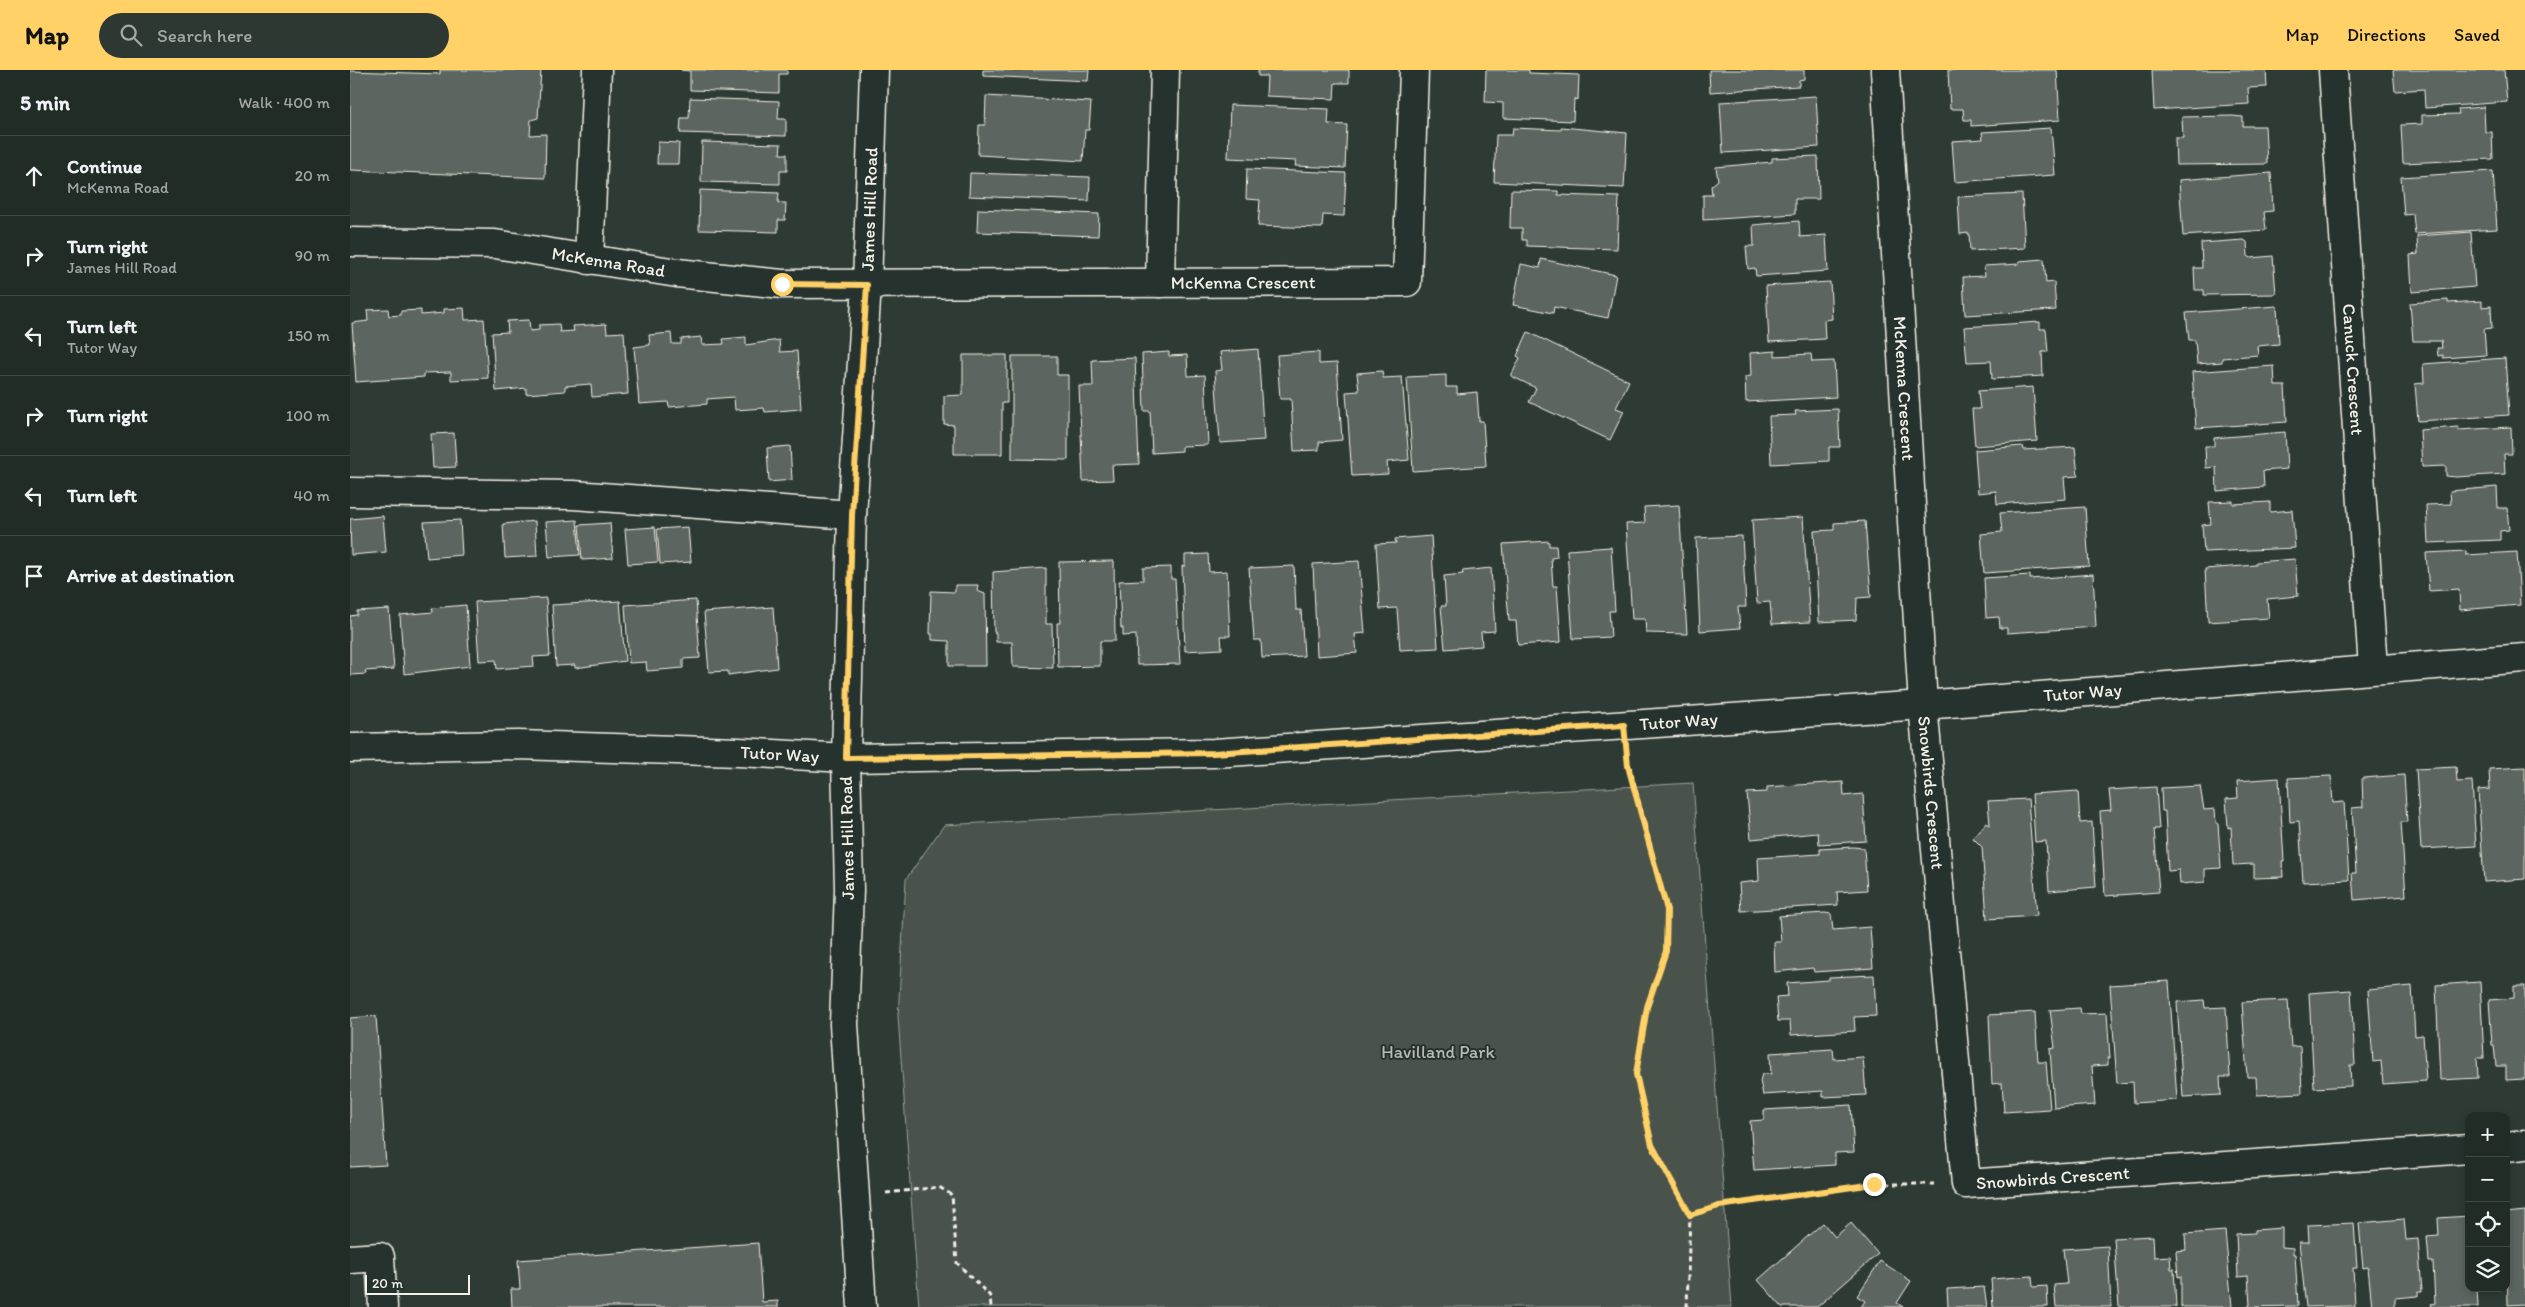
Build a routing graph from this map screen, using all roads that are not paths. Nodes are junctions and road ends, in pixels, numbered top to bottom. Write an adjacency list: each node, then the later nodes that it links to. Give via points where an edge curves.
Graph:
1 (597, 70): 8 (street)
2 (874, 70): 10 (street, James Hill Road)
3 (1165, 70): 9 (street)
4 (1414, 70): 9 (street, McKenna Crescent, via 1407,282)
5 (1885, 70): 15 (street, McKenna Crescent)
6 (2333, 70): 14 (street, Canuck Crescent)
7 (350, 242): 8 (street, McKenna Road, via 495,244)
8 (589, 260): 10 (street, McKenna Road, via 677,274 782,284)
9 (1160, 283): 10 (street, McKenna Crescent)
10 (867, 285): 12 (street, James Hill Road)
11 (350, 492): 12 (street, via 573,495)
12 (852, 515): 17 (street, James Hill Road)
13 (2525, 658): 14 (street, Tutor Way)
14 (2374, 668): 15 (street, Tutor Way)
15 (1923, 705): 17 (street, Tutor Way, via 1214,753); 20 (street, Snowbirds Crescent, via 1966,1184)
16 (350, 748): 17 (street, Tutor Way, via 518,746 730,751)
17 (846, 758): 23 (street, James Hill Road, via 849,890 844,1024)
18 (2525, 1145): 19 (street)
19 (2510, 1147)
20 (2465, 1149)
21 (350, 1259): 22 (street, via 380,1257)
22 (384, 1307)
23 (862, 1307)

